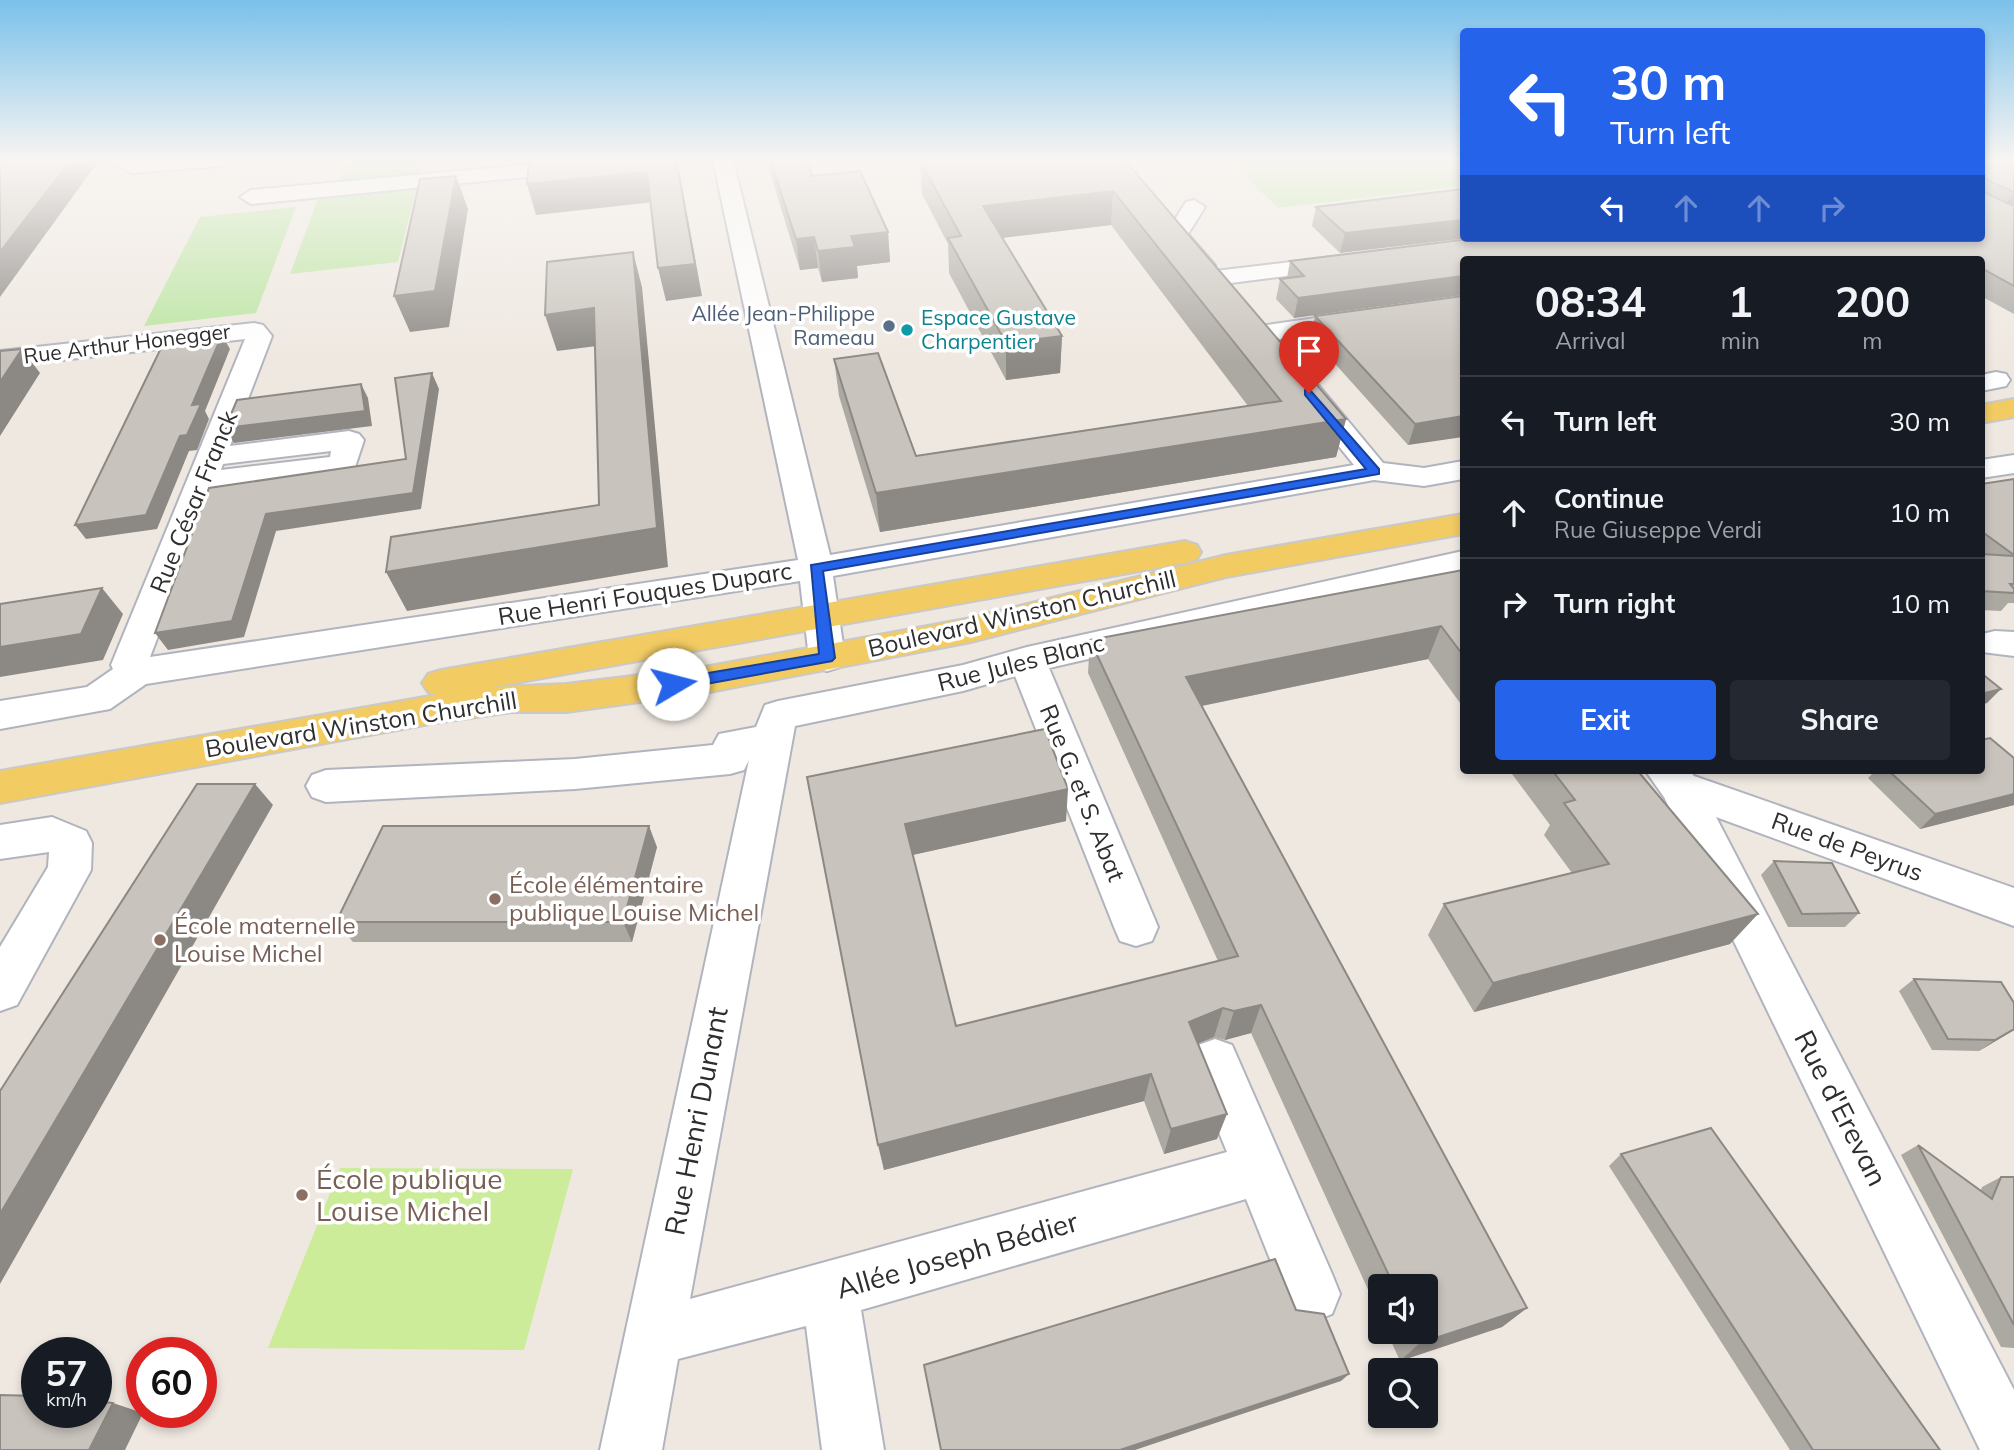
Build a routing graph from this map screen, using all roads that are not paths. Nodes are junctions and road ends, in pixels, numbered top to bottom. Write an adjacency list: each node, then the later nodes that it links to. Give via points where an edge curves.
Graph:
1 (739, 228): 22 (street)
2 (1181, 228): 4 (street, via 1176,235)
3 (1362, 260): 4 (street)
4 (1214, 278): 6 (street)
5 (1460, 305): 6 (street)
6 (1248, 318): 8 (street)
7 (254, 331): 9 (street, Rue Arthur Honegger); 26 (street, Rue César Franck, via 259,336 129,665)
8 (1278, 355)
9 (0, 359)
10 (1295, 376): 17 (street)
11 (2014, 408): 12 (main road)
12 (1985, 413)
13 (2014, 429): 14 (main road)
14 (1985, 434)
15 (2014, 464): 16 (street)
16 (1985, 469)
17 (1374, 471): 18 (street, Rue Henri Fouques Duparc, via 1424,477); 22 (street, Rue Henri Fouques Duparc)
18 (1460, 471)
19 (1460, 505): 23 (main road, Boulevard Winston Churchill)
20 (1460, 525): 24 (main road, Boulevard Winston Churchill, via 1226,566 971,630)
21 (1460, 563): 25 (street, Rue Jules Blanc)
22 (816, 568): 23 (street); 26 (street, Rue Henri Fouques Duparc)
23 (822, 616): 24 (street); 29 (main road, Boulevard Winston Churchill)
24 (827, 658): 32 (main road, Boulevard Winston Churchill, via 686,683 435,709)
25 (1027, 660): 28 (street, Rue Jules Blanc, via 963,678 778,715); 36 (street, Rue G. et S. Abat)
26 (136, 672): 27 (street, Rue Henri Fouques Duparc, via 97,699)
27 (0, 715)
28 (773, 740): 31 (street, via 733,744 730,759 575,774); 33 (street, Rue Jules Blanc)
29 (0, 761)
30 (1673, 779): 35 (street, Rue de Peyrus); 45 (street, Rue d'Erevan)
31 (326, 786)
32 (0, 787)
33 (761, 793): 42 (street, Rue Henri Dunant)
34 (0, 842): 37 (street, via 52,834 71,844 69,870)
35 (2014, 907)
36 (1136, 927)
37 (0, 990)
38 (1215, 1062): 39 (street)
39 (1259, 1170): 40 (street, Allée Joseph Bédier); 41 (street)
40 (830, 1291): 42 (street, Allée Joseph Bédier); 44 (street)
41 (1312, 1294)
42 (653, 1336): 43 (street, Rue Henri Dunant)
43 (631, 1450)
44 (853, 1450)
45 (2012, 1450)

